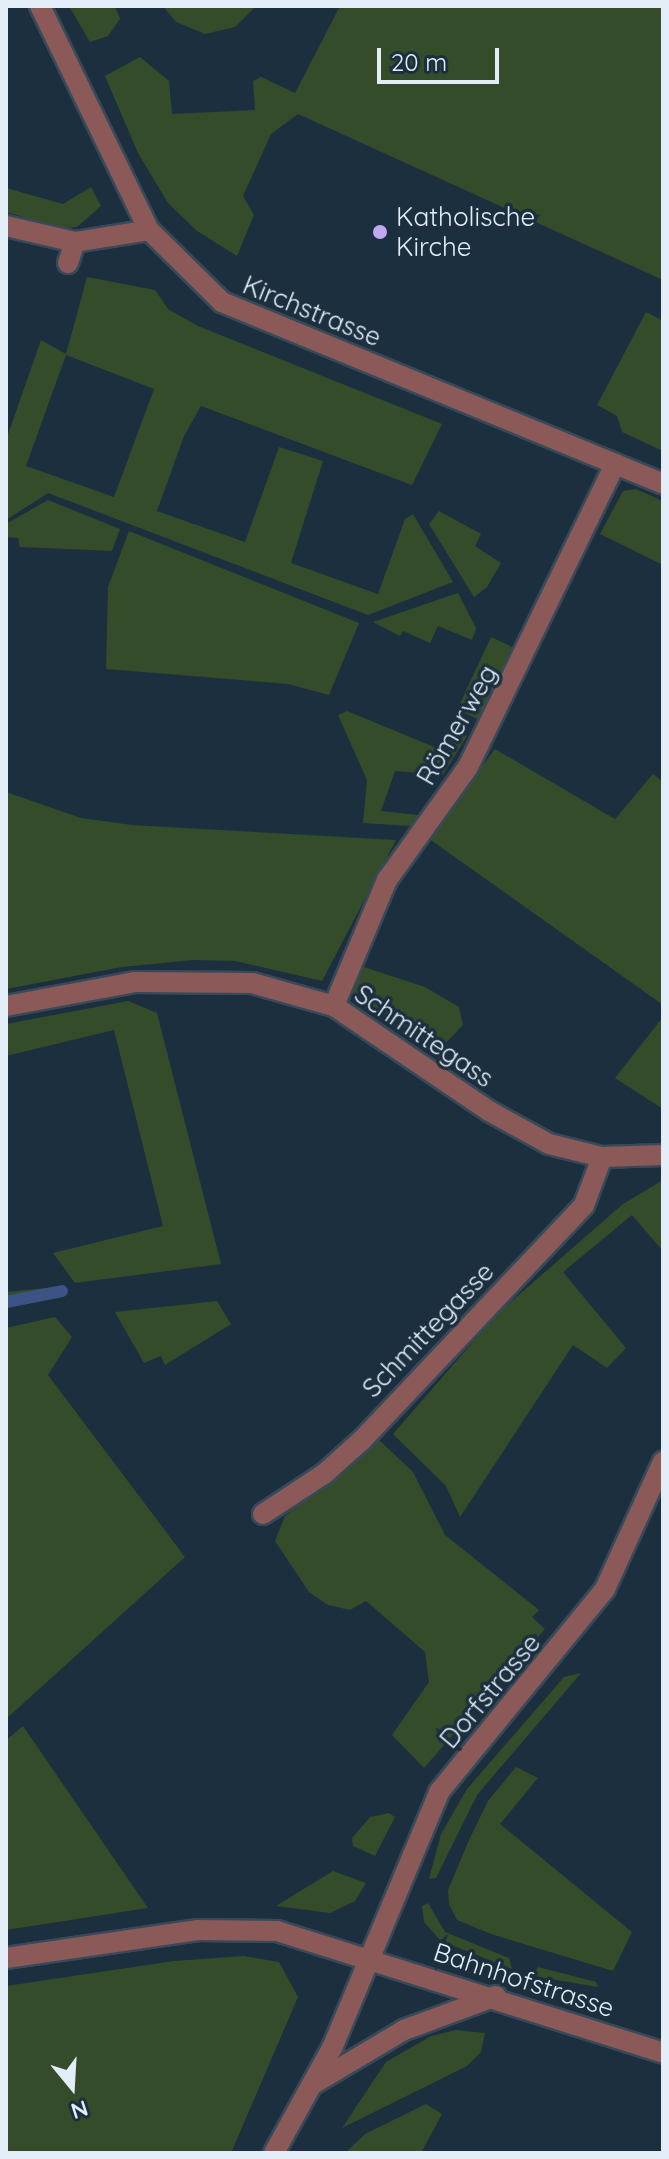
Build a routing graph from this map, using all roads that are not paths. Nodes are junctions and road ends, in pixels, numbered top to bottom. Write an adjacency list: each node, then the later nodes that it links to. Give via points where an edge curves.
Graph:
1 (40, 6): 3 (street, Kirchstrasse)
2 (6, 226): 4 (street)
3 (149, 230): 4 (street); 6 (street, Kirchstrasse, via 222,302)
4 (75, 242): 5 (street)
5 (68, 263)
6 (615, 464): 7 (street, Kirchstrasse); 9 (street, Römerweg, via 481,744 387,880)
7 (663, 484)
8 (6, 1006): 9 (street, Schmittegass, via 136,982 252,983)
9 (334, 1006): 11 (street, Schmittegass, via 520,1130)
10 (663, 1155): 11 (street, Schmittegass)
11 (602, 1157): 13 (street, Schmittegasse, via 584,1205 362,1440 324,1474)
12 (663, 1462): 15 (street, Dorfstrasse, via 605,1589 439,1792)
13 (263, 1514)
14 (6, 1958): 15 (street, Bahnhofstrasse, via 198,1930 277,1931)
15 (367, 1958): 16 (street, Bahnhofstrasse); 18 (street, Dorfstrasse)
16 (496, 1996): 17 (street, Bahnhofstrasse); 18 (street, via 404,2030)
17 (663, 2053)
18 (315, 2083): 19 (street, Dorfstrasse)
19 (274, 2153)

